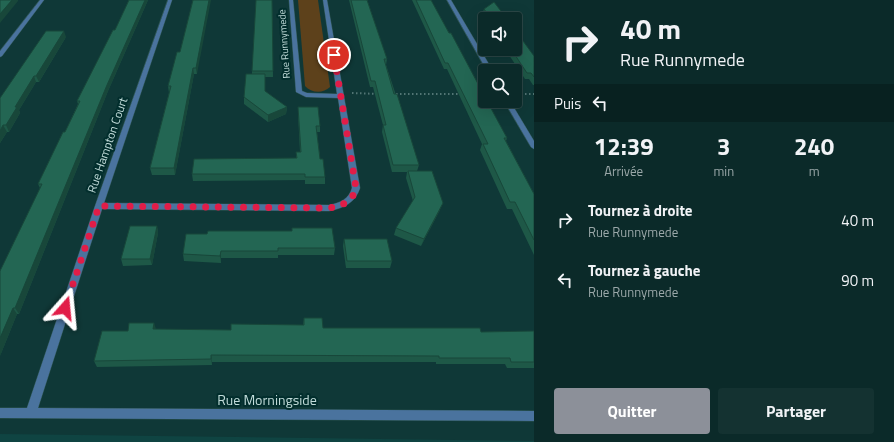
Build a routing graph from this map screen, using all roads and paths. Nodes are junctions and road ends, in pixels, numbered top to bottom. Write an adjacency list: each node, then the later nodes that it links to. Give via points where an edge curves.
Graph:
1 (42, 0): 6 (street)
2 (170, 0): 17 (street, Rue Hampton Court)
3 (291, 0): 14 (street, Rue Runnymede, via 299,92 306,95)
4 (325, 0): 14 (street)
5 (449, 0): 7 (street)
6 (0, 55)
7 (486, 64)
8 (351, 93): 9 (path)
9 (383, 94)
10 (391, 94): 11 (path)
11 (461, 94)
12 (522, 94): 13 (path)
13 (534, 94)
14 (340, 96): 17 (street, via 356,188 355,194 345,204 329,208)
15 (511, 108): 16 (street)
16 (534, 147)
17 (99, 206): 18 (street, Rue Hampton Court)
18 (31, 412): 19 (street, Rue Morningside); 20 (street, Rue Morningside)
19 (0, 413)
20 (534, 416)

